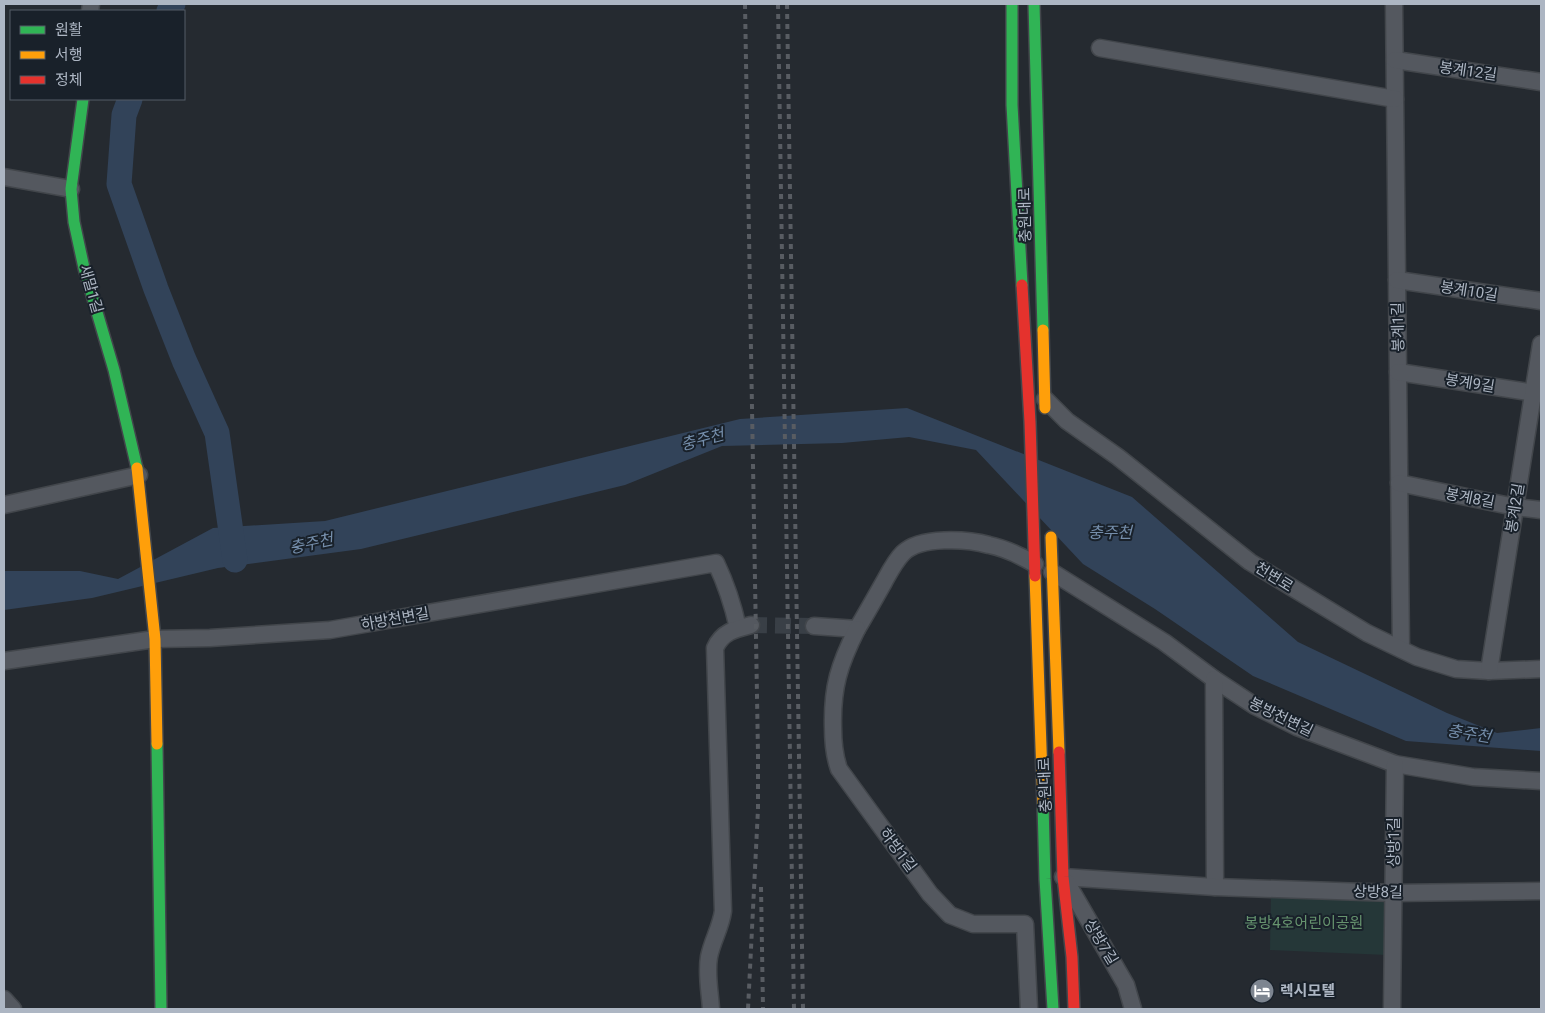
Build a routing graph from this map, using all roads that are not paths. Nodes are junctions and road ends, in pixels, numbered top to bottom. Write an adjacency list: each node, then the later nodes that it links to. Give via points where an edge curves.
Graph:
1 (1012, 4): 24 (street, 충원대로, via 1012,105)
2 (1034, 4): 16 (street, 충원대로)
3 (1394, 4): 5 (street, 봉계1길)
4 (1100, 48): 7 (street)
5 (1395, 60): 6 (street, 봉계12길); 7 (street, 봉계1길)
6 (1541, 82)
7 (1395, 99): 11 (street, 봉계1길)
8 (83, 100): 10 (street, 새말1길)
9 (4, 177): 10 (street)
10 (71, 189): 18 (street, 새말1길, via 84,268 114,370)
11 (1397, 280): 12 (street, 봉계10길); 14 (street, 봉계1길)
12 (1541, 302)
13 (1541, 344): 15 (street, 봉계2길)
14 (1398, 372): 15 (street, 봉계9길); 19 (street, 봉계1길)
15 (1537, 393): 21 (street, 봉계2길)
16 (1044, 399): 17 (street, 충원대로); 29 (street, 천변로, via 1250,562 1366,633)
17 (1046, 417)
18 (139, 475): 20 (street); 28 (street, 새말1길)
19 (1399, 484): 21 (street, 봉계8길); 29 (street, 봉계1길)
20 (4, 505)
21 (1515, 507): 22 (street, 봉계8길); 32 (street, 봉계2길)
22 (1541, 510)
23 (1050, 521): 25 (street, 충원대로)
24 (1035, 562): 27 (street, 하방1길, via 990,545 967,541 934,541 915,546 903,553); 46 (street, 충원대로, via 1045,879)
25 (1052, 565): 33 (street, 봉방천변길); 36 (street, 충원대로)
26 (814, 626): 27 (street)
27 (856, 629): 45 (street, 하방1길, via 834,690 833,740 839,769 930,894 950,915 973,924 1025,924)
28 (155, 639): 30 (street, 하방천변길); 43 (street, 새말1길); 44 (street, 하방천변길, via 330,630 716,563 744,627 724,636 715,648 723,910 709,956)
29 (1401, 650): 32 (street, 천변로, via 1456,669)
30 (4, 661)
31 (1541, 669): 32 (street, 천변로)
32 (1489, 671)
33 (1214, 679): 34 (street, 봉방천변길, via 1255,706 1297,726); 37 (street)
34 (1395, 764): 35 (street, 봉방천변길, via 1473,777); 39 (street, 상방1길)
35 (1541, 780)
36 (1063, 877): 37 (street, 상방8길); 40 (street, 충원대로); 49 (street, 상방7길, via 1126,985)
37 (1215, 887): 39 (street, 상방8길)
38 (1541, 891): 39 (street, 상방8길)
39 (1394, 892): 50 (street, 상방1길)
40 (1072, 957): 47 (street, 충원대로); 48 (street)
41 (4, 999): 42 (street)
42 (13, 1009)
43 (161, 1009)
44 (711, 1009)
45 (1029, 1009)
46 (1053, 1009)
47 (1074, 1009)
48 (1086, 1009)
49 (1133, 1009)
50 (1392, 1009)

